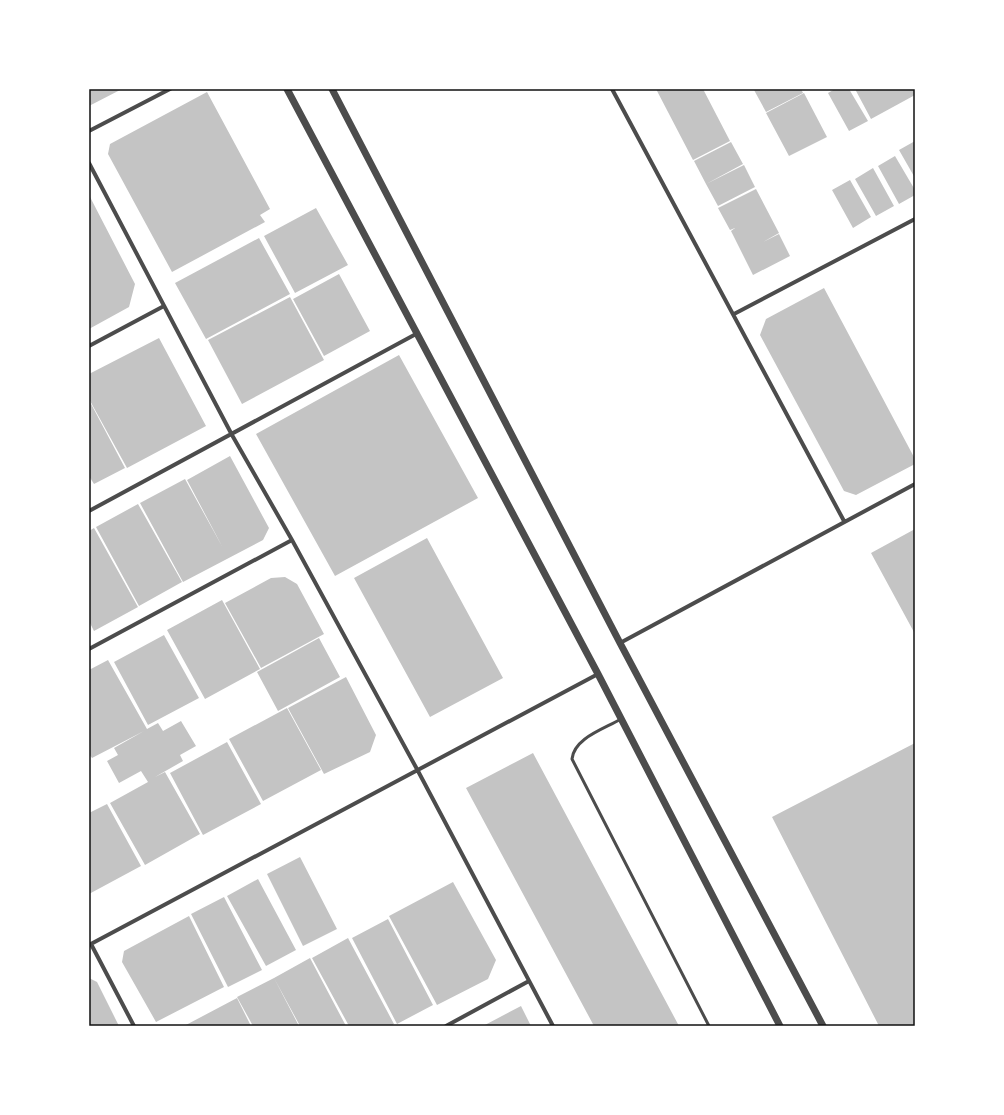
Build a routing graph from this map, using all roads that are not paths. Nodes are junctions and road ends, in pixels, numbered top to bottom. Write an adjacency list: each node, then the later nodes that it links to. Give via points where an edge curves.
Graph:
1 (170, 89): 5 (street)
2 (287, 89): 10 (street)
3 (332, 89): 17 (street)
4 (612, 89): 9 (street)
5 (89, 131)
6 (89, 163): 8 (street)
7 (915, 218): 9 (street)
8 (164, 306): 11 (street); 12 (street)
9 (734, 314): 15 (street)
10 (416, 334): 12 (street); 19 (street)
11 (89, 346)
12 (232, 435): 14 (street); 16 (street)
13 (915, 484): 15 (street)
14 (89, 511)
15 (844, 521): 17 (street)
16 (292, 540): 18 (street); 21 (street)
17 (620, 643): 29 (street)
18 (89, 650)
19 (598, 674): 20 (street); 21 (street)
20 (622, 720): 27 (lane, via 579,743 573,751 572,759); 28 (street)
21 (418, 771): 22 (street); 23 (street)
22 (90, 944): 24 (street)
23 (529, 981): 25 (street); 26 (street)
24 (134, 1026)
25 (446, 1026)
26 (553, 1026)
27 (709, 1026)
28 (779, 1026)
29 (823, 1026)

